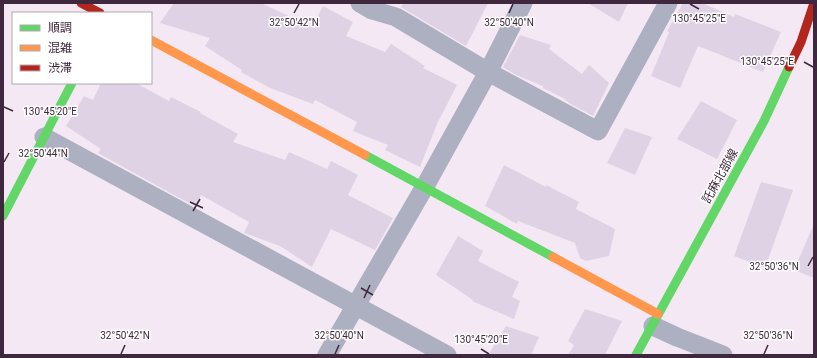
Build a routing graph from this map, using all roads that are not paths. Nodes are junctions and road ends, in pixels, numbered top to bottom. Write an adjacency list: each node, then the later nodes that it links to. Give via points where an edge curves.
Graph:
1 (81, 3): 6 (street)
2 (523, 3): 8 (street)
3 (668, 3): 8 (street, via 598,131)
4 (814, 3): 14 (street, 託麻北部線, via 801,42 764,121)
5 (370, 5): 8 (street, via 396,17)
6 (98, 12)
7 (152, 41): 11 (street)
8 (488, 72): 11 (street)
9 (71, 84): 10 (street)
10 (44, 137): 12 (street); 13 (street)
11 (424, 188): 13 (street); 14 (street)
12 (3, 216)
13 (355, 305): 15 (street); 16 (street)
14 (656, 320): 17 (street, 託麻北部線); 18 (street, via 677,337)
15 (327, 355)
16 (447, 355)
17 (636, 355)
18 (723, 355)

